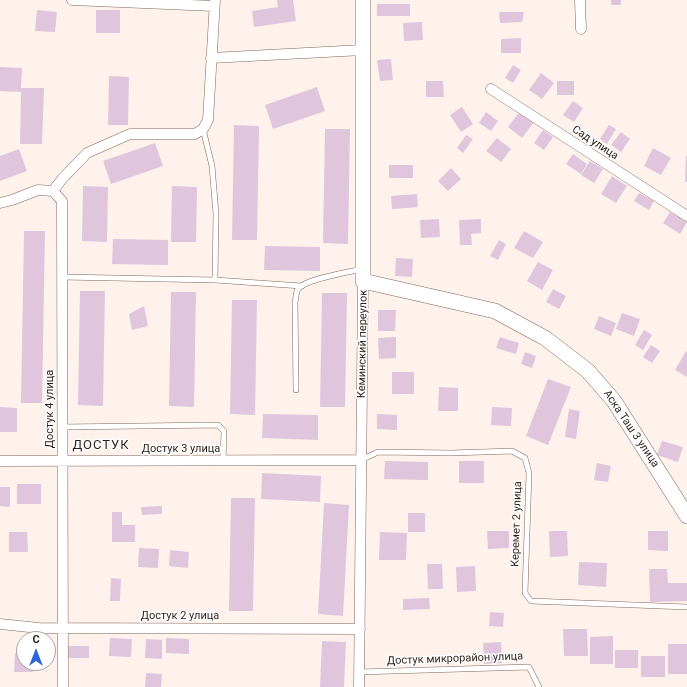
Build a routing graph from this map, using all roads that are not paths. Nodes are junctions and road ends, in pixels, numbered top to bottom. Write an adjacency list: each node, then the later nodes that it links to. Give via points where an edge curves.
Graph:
1 (72, 0): 4 (street)
2 (363, 0): 6 (street, Кеминский переулок)
3 (580, 0): 5 (street)
4 (214, 3): 7 (street)
5 (580, 30)
6 (363, 50): 7 (street); 13 (street, Кеминский переулок)
7 (211, 58): 9 (street, via 208,120)
8 (491, 89): 12 (street, Сад улица)
9 (204, 129): 10 (street, via 195,134 130,134 87,153); 15 (lane, via 212,166 216,214)
10 (53, 191): 11 (street, via 38,190); 14 (street, Достук 4 улица, via 62,201)
11 (0, 203)
12 (687, 216)
13 (363, 275): 16 (lane, via 329,276); 21 (street, Кеминский переулок); 23 (street, Аска Таш 3 улица, via 495,311 545,338 588,371 614,401)
14 (62, 277): 15 (lane); 18 (street, Достук 4 улица)
15 (215, 280): 16 (lane)
16 (302, 286): 17 (lane, via 297,290 296,302)
17 (296, 390)
18 (62, 427): 20 (street, Достук 4 улица); 22 (lane, via 218,425 224,431)
19 (0, 460): 20 (street, Достук 3 улица)
20 (62, 460): 22 (street, Достук 3 улица); 26 (street, Достук 4 улица)
21 (361, 460): 22 (street, Достук 3 улица); 24 (lane, Керемет 2 улица, via 378,452 512,451 526,458 529,473 525,593 532,602); 27 (street, Кеминский переулок)
22 (223, 461)
23 (687, 516)
24 (687, 607)
25 (0, 624): 26 (street, Достук 2 улица)
26 (63, 628): 27 (street, Достук 2 улица); 29 (street, Достук 4 улица)
27 (360, 629): 28 (street, Кеминский переулок)
28 (359, 672): 30 (street, Кеминский переулок); 31 (lane, Достук микрорайон улица, via 529,667)
29 (62, 687)
30 (359, 687)
31 (539, 687)

